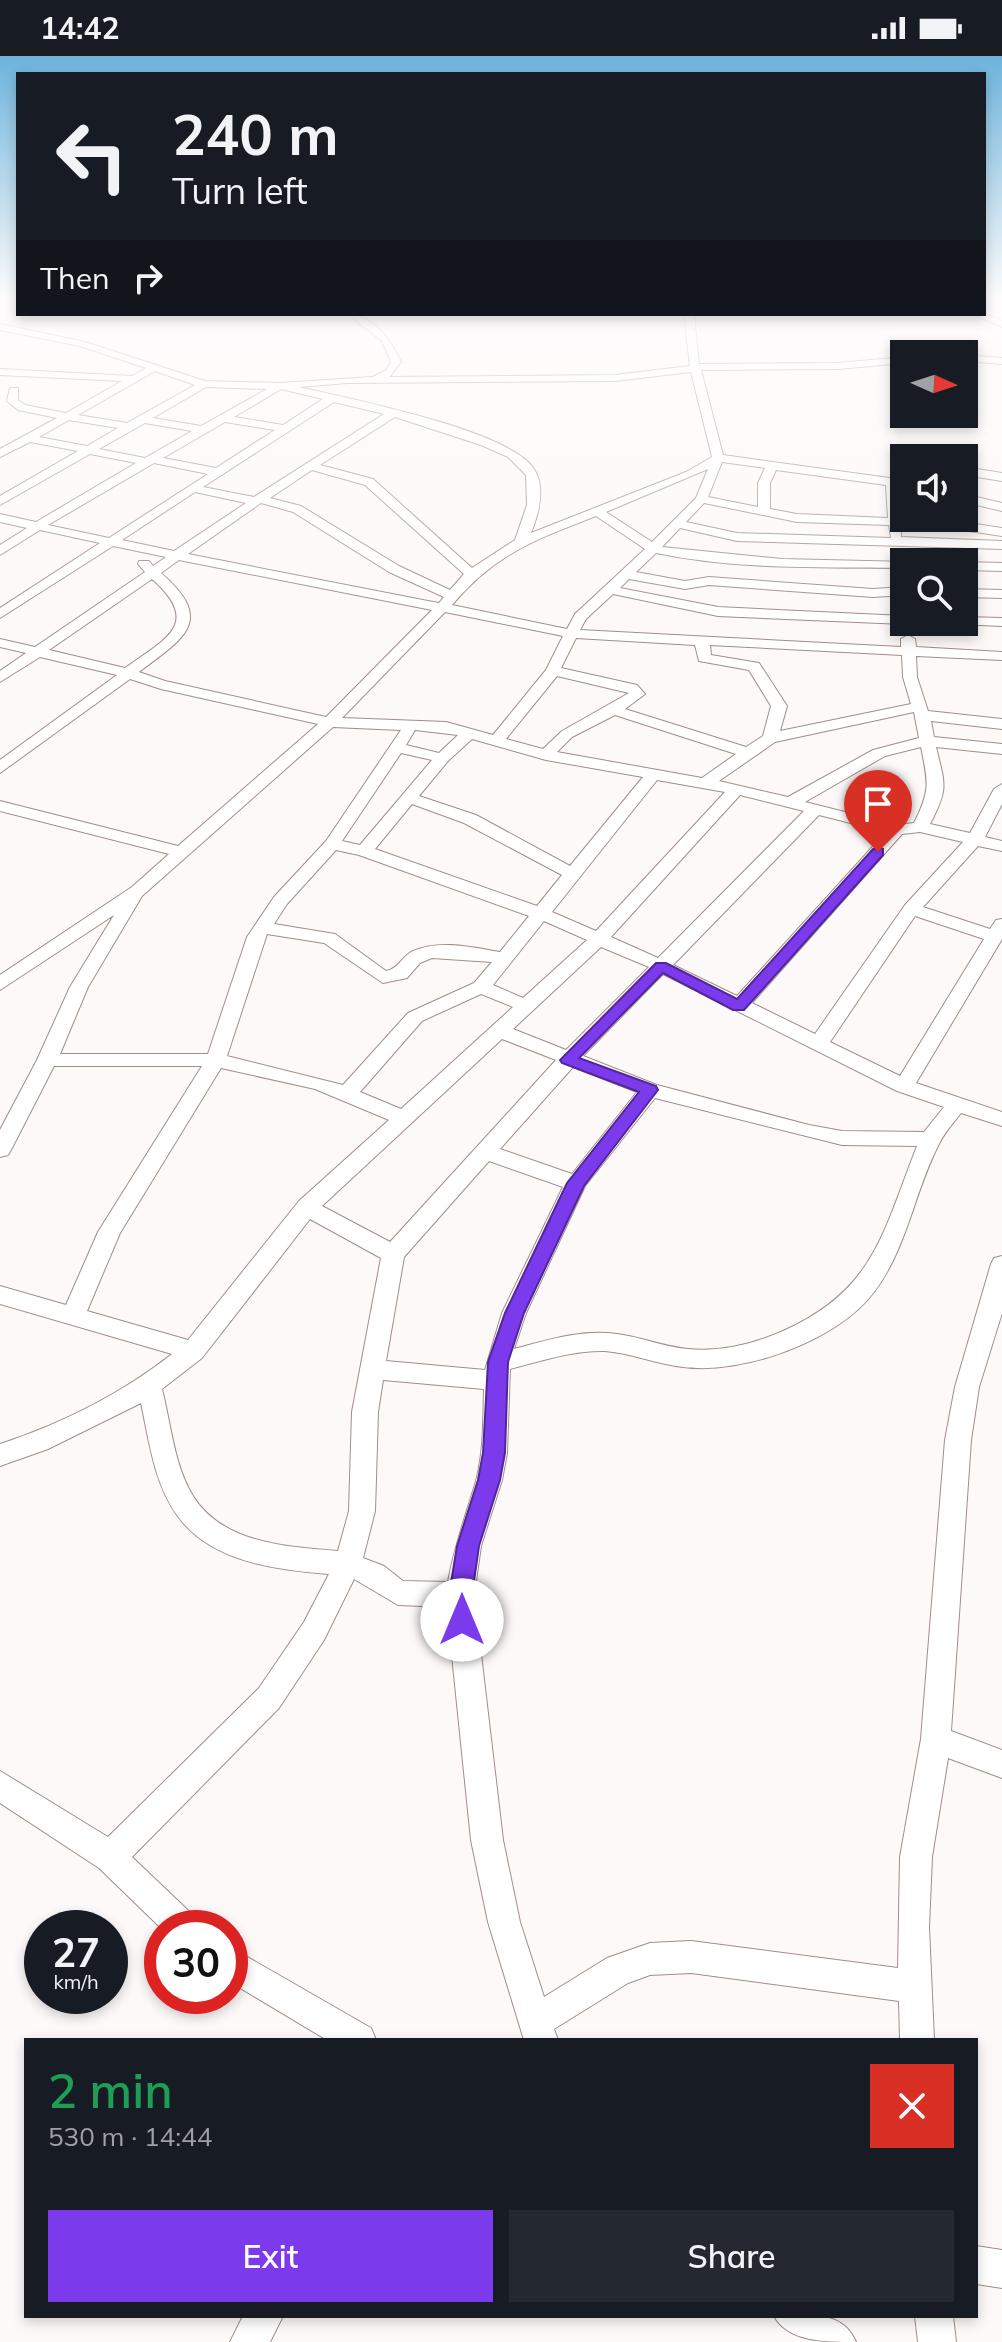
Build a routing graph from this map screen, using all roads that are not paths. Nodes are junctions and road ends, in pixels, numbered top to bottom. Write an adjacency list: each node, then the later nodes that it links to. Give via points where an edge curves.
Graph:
1 (14, 405): 9 (street)
2 (90, 405): 9 (street)
3 (168, 405): 11 (street)
4 (246, 405): 10 (street)
5 (322, 405): 13 (street)
6 (355, 405): 8 (street)
7 (706, 405): 18 (street)
8 (391, 415): 21 (street); 47 (street, via 492,443 526,465 534,481 530,524)
9 (70, 416): 12 (street); 15 (street)
10 (223, 418): 13 (street); 14 (street)
11 (143, 419): 12 (street); 14 (street)
12 (129, 427): 16 (street)
13 (286, 429): 25 (street)
14 (203, 430): 19 (street)
15 (28, 438): 16 (street); 17 (street)
16 (89, 450): 19 (street); 30 (street)
17 (0, 454)
18 (718, 458): 20 (street); 31 (street); 36 (street)
19 (150, 461): 25 (street); 42 (street)
20 (773, 464): 23 (street); 37 (street, via 764,483)
21 (313, 467): 32 (street); 61 (street, via 369,482)
22 (1002, 468): 24 (street)
23 (890, 470)
24 (978, 471)
25 (221, 473): 29 (street)
26 (978, 474): 27 (street)
27 (1002, 477)
28 (3, 480): 30 (street)
29 (196, 489): 32 (street); 48 (street)
30 (15, 492): 33 (street)
31 (701, 499): 39 (street); 41 (street)
32 (258, 500): 54 (street); 68 (street, via 297,509 394,569)
33 (0, 501)
34 (978, 501): 35 (street)
35 (1002, 507)
36 (597, 511): 47 (street); 52 (street)
37 (764, 513): 39 (street); 40 (street)
38 (0, 518): 42 (street)
39 (738, 521): 41 (street); 46 (street)
40 (890, 523)
41 (678, 524): 52 (street)
42 (38, 527): 48 (street); 53 (street)
43 (978, 528): 45 (street)
44 (896, 532): 49 (street)
45 (1002, 532)
46 (758, 539): 49 (street); 56 (street)
47 (520, 542): 61 (street)
48 (115, 543): 54 (street); 60 (street); 70 (street)
49 (897, 543): 50 (street); 51 (street)
50 (1002, 545)
51 (898, 548)
52 (653, 549): 55 (street); 62 (street)
53 (0, 551)
54 (177, 557): 60 (street); 69 (street)
55 (728, 559): 56 (street); 63 (street)
56 (755, 561): 57 (street)
57 (890, 564)
58 (978, 566): 59 (street)
59 (1002, 567)
60 (152, 573): 81 (street); 84 (street, via 183,602 186,625)
61 (471, 574): 68 (street)
62 (626, 574): 63 (street, via 685,585); 64 (street)
63 (732, 582): 65 (street)
64 (610, 589): 71 (street, via 656,602); 75 (street, via 580,617)
65 (890, 592)
66 (978, 593): 67 (street)
67 (1002, 594)
68 (451, 595): 69 (street)
69 (441, 609): 75 (street, via 512,617); 88 (street)
70 (0, 614)
71 (797, 617): 72 (street); 79 (street)
72 (890, 619)
73 (978, 621): 74 (street)
74 (1002, 622)
75 (571, 634): 77 (street); 83 (street)
76 (908, 636): 80 (street)
77 (702, 641): 79 (street); 92 (street, via 704,658 757,668 779,706)
78 (0, 643): 81 (street)
79 (789, 644): 80 (street)
80 (911, 651): 82 (street); 87 (street, via 910,677)
81 (38, 652): 84 (street); 85 (street)
82 (1002, 656)
83 (553, 671): 86 (street, via 637,691); 94 (street)
84 (128, 673): 88 (street); 100 (street)
85 (0, 678)
86 (613, 710): 97 (street); 98 (street, via 567,734)
87 (920, 711): 89 (street); 92 (street); 93 (street)
88 (329, 722): 90 (street); 115 (street)
89 (1002, 724)
90 (410, 727): 91 (street); 95 (street)
91 (471, 732): 94 (street); 99 (street)
92 (770, 738): 97 (street)
93 (927, 741): 96 (street); 106 (street, via 874,755); 109 (street, via 937,786)
94 (496, 742): 98 (street)
95 (396, 747): 99 (street); 112 (street)
96 (1002, 749)
97 (747, 753): 102 (street)
98 (546, 755): 101 (street)
99 (442, 758): 105 (street)
100 (0, 768)
101 (652, 776): 102 (street); 116 (street)
102 (706, 783): 103 (street)
103 (736, 789): 106 (street); 122 (street)
104 (1002, 789): 111 (street)
105 (409, 798): 114 (street); 116 (street, via 470,819)
106 (792, 802): 108 (street)
107 (0, 806): 115 (street)
108 (817, 808): 110 (street); 124 (street)
109 (920, 827): 110 (street); 111 (street)
110 (897, 830): 128 (street)
111 (975, 839): 113 (street); 118 (street)
112 (332, 844): 114 (street); 120 (street)
113 (1002, 846)
114 (364, 851): 119 (street)
115 (180, 852): 117 (street)
116 (573, 874): 119 (street)
117 (138, 891): 125 (street); 131 (street, via 79,987)
118 (911, 909): 121 (street); 130 (street)
119 (542, 914): 122 (street); 123 (street)
120 (262, 928): 123 (street, via 329,938 383,977 400,974 422,955 458,952); 132 (street)
121 (998, 930): 134 (street)
122 (599, 939): 124 (street); 127 (street)
123 (505, 958): 126 (street)
124 (661, 966): 128 (street); 133 (street)
125 (0, 984)
126 (481, 987): 127 (street); 136 (street, via 415,1017)
127 (526, 1006): 129 (street)
128 (739, 1006): 130 (street)
129 (500, 1031): 133 (street); 138 (street)
130 (818, 1045): 134 (street)
131 (47, 1060): 132 (street); 141 (street)
132 (216, 1060): 136 (street); 149 (street, via 109,1232)
133 (568, 1060): 135 (street); 142 (street)
134 (904, 1086): 137 (street)
135 (650, 1090): 140 (street, via 842,1138); 143 (street)
136 (348, 1093): 138 (street)
137 (956, 1105): 139 (street); 140 (street)
138 (404, 1118): 144 (street)
139 (1002, 1119)
140 (930, 1139): 152 (street, via 865,1289 803,1333 697,1360 603,1341)
141 (0, 1150)
142 (485, 1152): 143 (street); 145 (street)
143 (576, 1183): 152 (street, via 535,1264)
144 (307, 1207): 145 (street); 150 (street)
145 (393, 1254): 151 (street)
146 (1002, 1264): 148 (street)
147 (0, 1295): 149 (street)
148 (998, 1307): 157 (street, via 967,1387 958,1440)
149 (73, 1315): 150 (street)
150 (193, 1351): 153 (street)
151 (373, 1370): 152 (street); 155 (street, via 365,1412 362,1511)
152 (496, 1371): 156 (street, via 494,1453)
153 (149, 1386): 154 (street, via 85,1421); 155 (street, via 175,1484 194,1516 243,1550)
154 (0, 1455)
155 (348, 1564): 156 (street, via 374,1574 398,1593); 160 (street, via 314,1631 269,1698)
156 (460, 1595): 164 (street, via 487,1840 504,1922)
157 (936, 1739): 158 (street); 163 (street, via 916,1857)
158 (1002, 1764)
159 (0, 1786): 160 (street)
160 (110, 1857): 161 (street)
161 (165, 1910)
162 (248, 1974): 165 (street)
163 (915, 1987): 164 (street, via 691,1957 650,1959 619,1970); 166 (street)
164 (538, 2031)
165 (356, 2038)
166 (917, 2038)
167 (978, 2265): 168 (street)
168 (1002, 2269)
169 (263, 2318): 172 (street)
170 (796, 2318): 173 (street)
171 (934, 2318): 174 (street)
172 (249, 2342)
173 (837, 2342)
174 (937, 2342)

